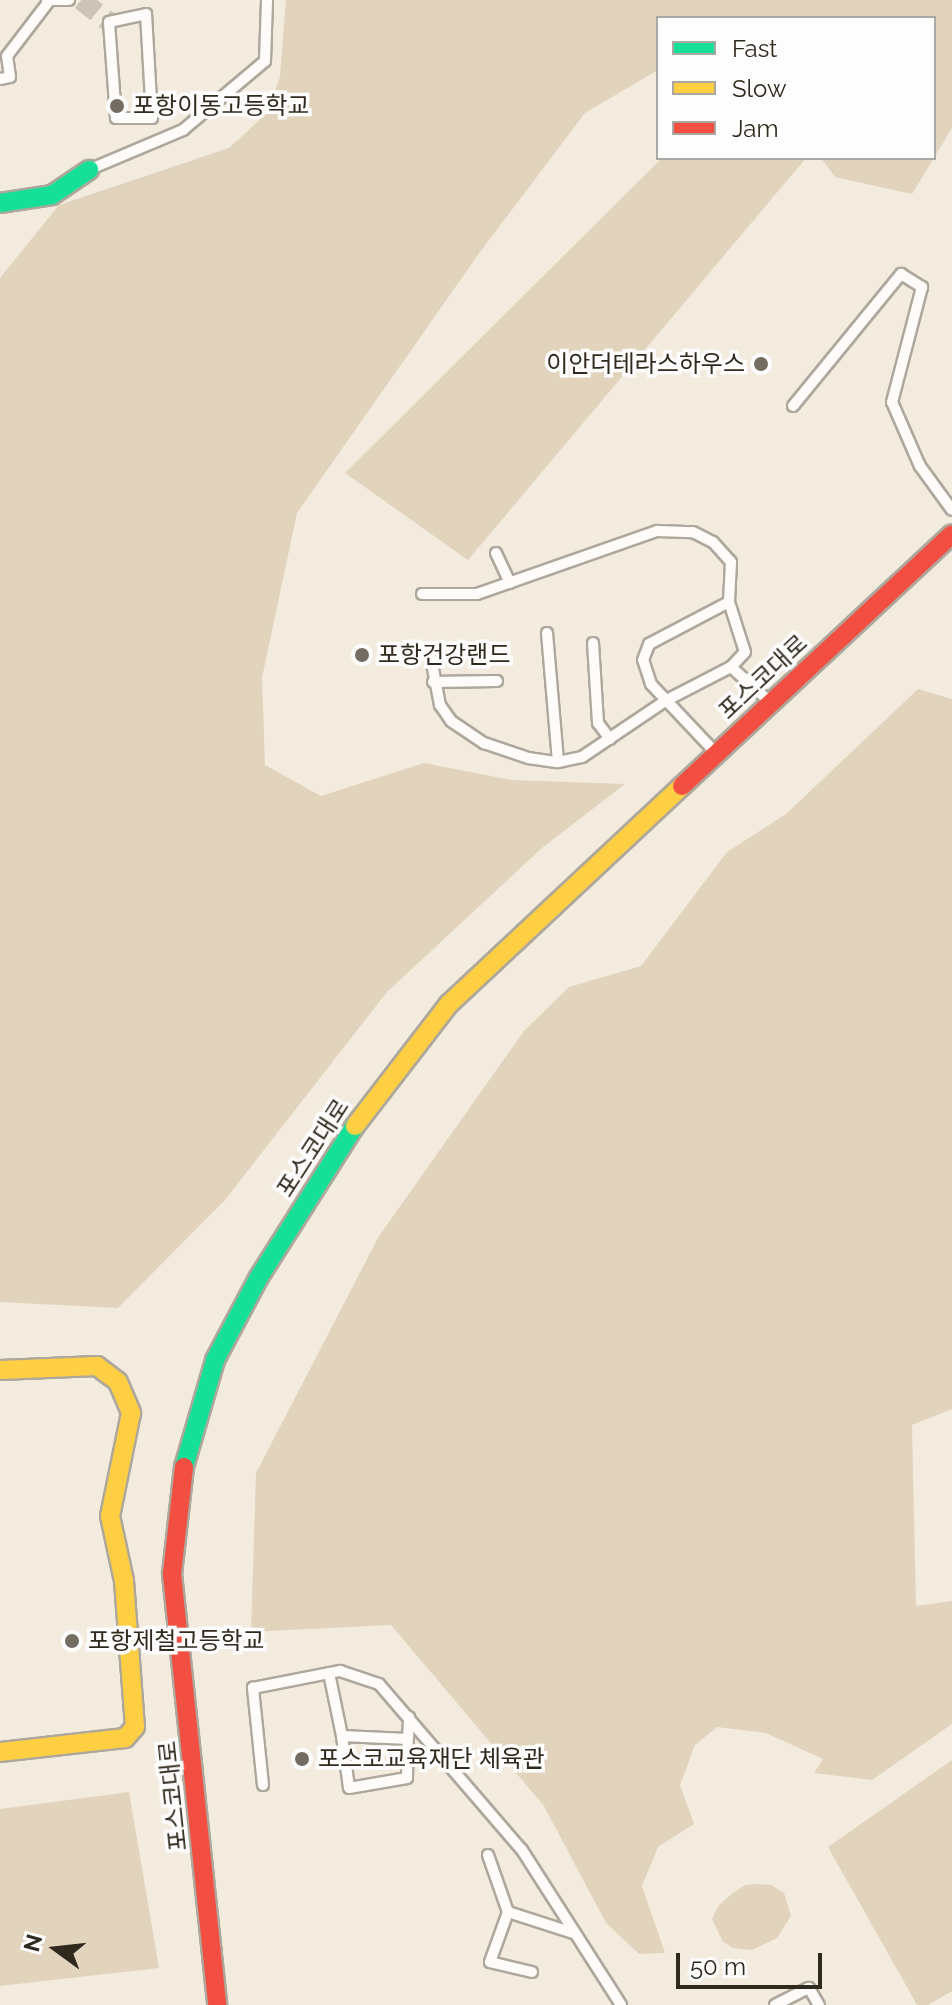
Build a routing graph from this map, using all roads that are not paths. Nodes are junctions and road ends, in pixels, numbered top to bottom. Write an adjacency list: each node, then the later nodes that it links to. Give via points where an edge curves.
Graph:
1 (69, 0): 3 (lane)
2 (267, 0): 6 (lane, via 265,61 183,130)
3 (48, 1): 5 (lane, via 7,56 10,77)
4 (109, 22): 4 (lane, via 146,14 152,118 116,118)
5 (0, 79)
6 (89, 170): 7 (main road, via 52,195)
7 (0, 203)
8 (793, 406): 9 (lane, via 901,274 922,287 892,402 920,466)
9 (952, 510)
10 (952, 534): 22 (main road, 포스코대로)
11 (496, 553): 12 (lane)
12 (510, 583): 13 (lane, via 477,594); 14 (lane, via 657,531 693,532 713,542 731,562)
13 (422, 594)
14 (729, 602): 18 (lane, via 745,652); 21 (lane, via 649,644 643,660 651,684)
15 (547, 633): 25 (lane)
16 (593, 643): 23 (lane, via 598,723)
17 (431, 658): 20 (lane)
18 (731, 667): 21 (lane); 22 (lane)
19 (497, 681): 20 (lane)
20 (433, 682): 25 (lane, via 451,721 484,743)
21 (665, 701): 23 (lane); 24 (lane)
22 (770, 703): 24 (main road, 포스코대로)
23 (610, 739): 25 (lane, via 582,757)
24 (716, 754): 37 (main road, 포스코대로, via 449,1004 395,1068 259,1277 215,1360 181,1480 172,1574)
25 (558, 762)
26 (0, 1370): 31 (main road, via 97,1366 118,1382 131,1413 110,1516 120,1557 135,1727 125,1738)
27 (329, 1673): 28 (lane, via 340,1671 379,1684); 29 (lane); 32 (lane, via 253,1688)
28 (409, 1717): 30 (lane); 35 (lane, via 522,1850)
29 (342, 1736): 30 (lane); 30 (lane, via 349,1788 407,1778)
30 (408, 1739)
31 (0, 1752)
32 (263, 1785)
33 (488, 1855): 34 (lane)
34 (508, 1912): 35 (lane); 36 (lane, via 490,1962)
35 (576, 1934): 38 (lane)
36 (532, 1972)
37 (217, 2005)
38 (621, 2005)
39 (775, 2005): 40 (lane, via 809,1988)
40 (819, 2005)

